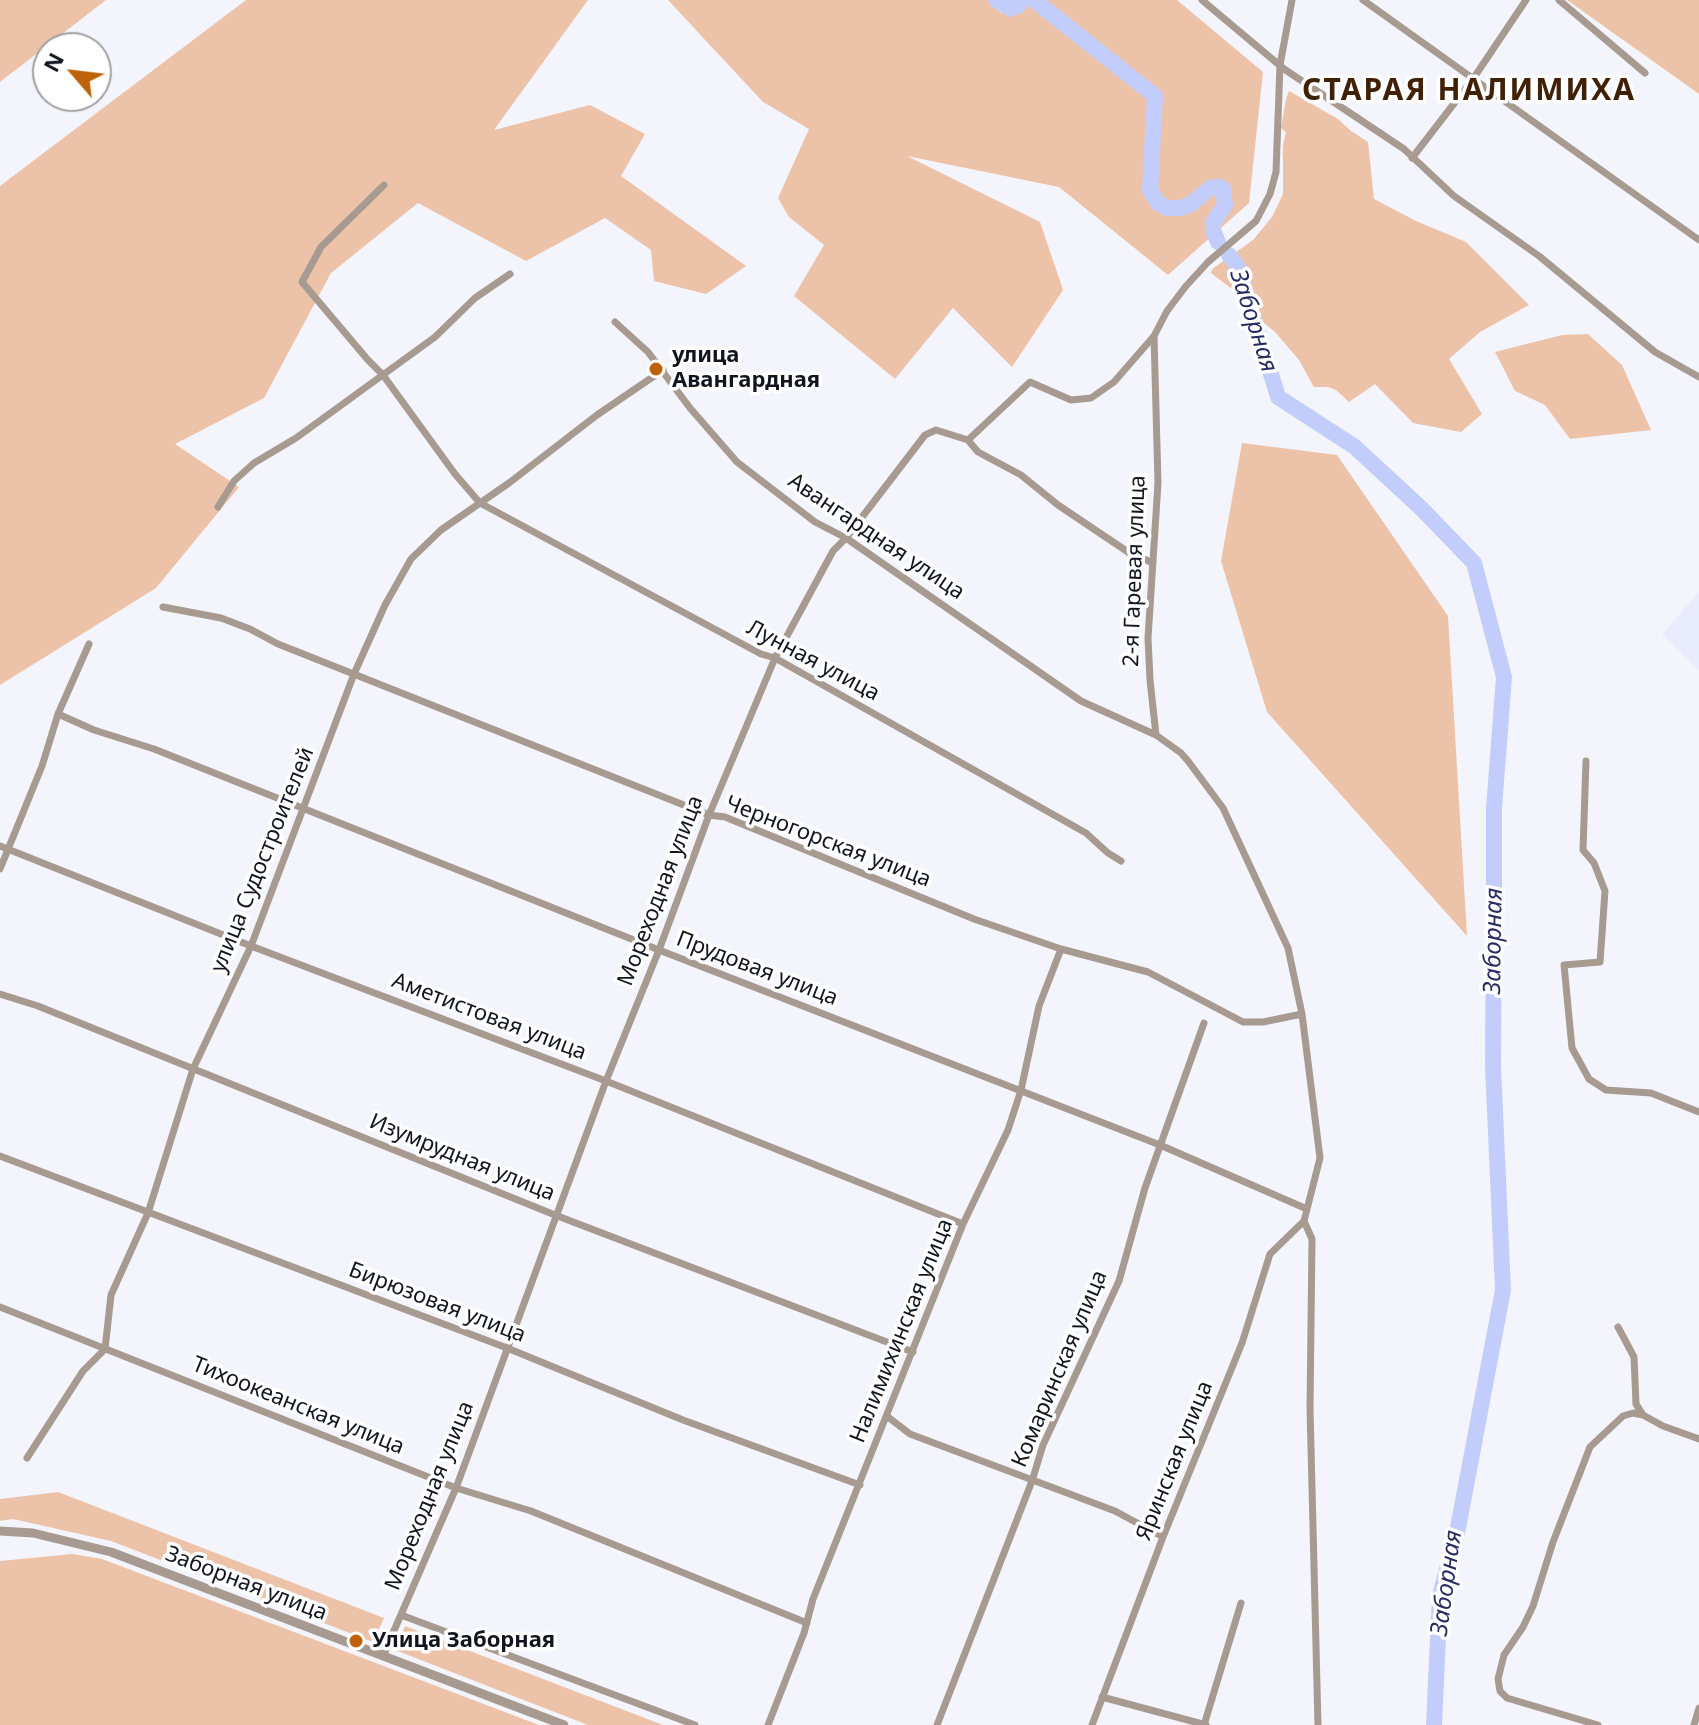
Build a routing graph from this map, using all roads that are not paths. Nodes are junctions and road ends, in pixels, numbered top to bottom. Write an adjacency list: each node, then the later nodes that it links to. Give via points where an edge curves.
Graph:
1 (1202, 0): 6 (street)
2 (1292, 0): 6 (street)
3 (1363, 0): 8 (street)
4 (1526, 0): 8 (street)
5 (1559, 0): 7 (street)
6 (1280, 65): 9 (street); 14 (street, via 1276,172 1267,203 1250,227 1186,286)
7 (1645, 73)
8 (1473, 79): 9 (street); 11 (street)
9 (1412, 158): 17 (street, via 1655,352)
10 (384, 185): 16 (street, via 321,247 302,282)
11 (1699, 240)
12 (510, 274): 16 (street)
13 (615, 322): 15 (street, Авангардная улица)
14 (1154, 336): 18 (street, via 1114,382 1091,398 1071,400 1030,382); 22 (street, 2-я Гаревая улица, via 1158,483)
15 (663, 370): 19 (street, улица Судостроителей); 21 (street, Авангардная улица, via 737,462 815,522)
16 (383, 375): 19 (street); 20 (street, via 254,463 234,481)
17 (1699, 377)
18 (968, 440): 21 (street, Мореходная улица, via 936,430 925,435); 22 (street, via 978,452 1021,475 1117,545)
19 (480, 503): 25 (street, Лунная улица); 26 (street, улица Судостроителей, via 411,559)
20 (218, 507)
21 (846, 538): 25 (street, Мореходная улица, via 833,551); 28 (street, Авангардная улица, via 1081,701)
22 (1153, 563): 28 (street, 2-я Гаревая улица, via 1148,638)
23 (163, 607): 26 (street, Черногорская улица, via 221,618)
24 (89, 644): 27 (street)
25 (775, 658): 31 (street, Мореходная улица); 33 (street, Лунная улица, via 1086,833)
26 (354, 674): 30 (street, улица Судостроителей); 31 (street, Черногорская улица)
27 (58, 714): 30 (street, Прудовая улица); 32 (street, via 42,766)
28 (1156, 735): 39 (street, via 1181,753 1223,808 1288,948)
29 (1586, 761): 44 (street, via 1583,850 1605,891 1600,962 1564,965 1572,1048 1589,1079 1606,1090 1651,1093)
30 (304, 810): 35 (street, улица Судостроителей); 37 (street, Прудовая улица)
31 (709, 815): 36 (street, Черногорская улица); 37 (street, Мореходная улица)
32 (4, 848): 34 (street); 35 (street, Аметистовая улица)
33 (1121, 861)
34 (0, 869)
35 (251, 946): 41 (street, улица Судостроителей); 42 (street, Аметистовая улица)
36 (1061, 949): 39 (street, Черногорская улица, via 1148,972 1243,1022); 43 (street, Налимихинская улица, via 1039,1006)
37 (659, 950): 42 (street, Мореходная улица); 43 (street, Прудовая улица)
38 (0, 994): 41 (street, Изумрудная улица)
39 (1302, 1014): 47 (street, via 1320,1158)
40 (1204, 1023): 45 (street, Комаринская улица)
41 (193, 1069): 48 (street, улица Судостроителей); 49 (street, Изумрудная улица)
42 (606, 1081): 49 (street, Мореходная улица); 51 (street, Аметистовая улица)
43 (1021, 1090): 45 (street, Прудовая улица); 51 (street, Налимихинская улица)
44 (1699, 1112)
45 (1160, 1145): 47 (street, Прудовая улица); 61 (street, Комаринская улица, via 1119,1281 1043,1445)
46 (0, 1156): 48 (street, Бирюзовая улица)
47 (1307, 1209): 50 (street)
48 (148, 1213): 54 (street, Бирюзовая улица); 55 (street, улица Судостроителей, via 111,1295)
49 (555, 1215): 54 (street, Мореходная улица); 56 (street, Изумрудная улица)
50 (1304, 1221): 65 (street, Яринская улица, via 1270,1254 1242,1343); 78 (street, via 1312,1239 1310,1408)
51 (963, 1224): 56 (street, Налимихинская улица)
52 (0, 1307): 55 (street, Тихоокеанская улица)
53 (1618, 1327): 57 (street, via 1634,1357 1636,1404)
54 (507, 1348): 62 (street, Бирюзовая улица); 63 (street, Мореходная улица)
55 (105, 1349): 60 (street, via 83,1371); 63 (street, Тихоокеанская улица)
56 (913, 1352): 58 (street, Налимихинская улица)
57 (1643, 1415): 59 (street); 79 (street, via 1623,1416 1590,1447 1533,1606 1504,1655 1498,1679 1507,1698)
58 (888, 1417): 61 (street, via 910,1434); 62 (street, Налимихинская улица)
59 (1697, 1438)
60 (27, 1458)
61 (1032, 1481): 65 (street, via 1115,1511); 75 (street, Комаринская улица)
62 (860, 1485): 68 (street, Налимихинская улица)
63 (456, 1488): 67 (street, Мореходная улица); 68 (street, Тихоокеанская улица, via 531,1511)
64 (0, 1531): 69 (street, Заборная улица, via 33,1533 111,1552)
65 (1163, 1537): 70 (street, Яринская улица)
66 (1241, 1603): 77 (street)
67 (401, 1615): 69 (street, Мореходная улица); 73 (street)
68 (807, 1623): 74 (street, Налимихинская улица)
69 (383, 1656): 72 (street, Заборная улица)
70 (1102, 1697): 76 (street, Яринская улица); 77 (street)
71 (1699, 1708): 80 (street)
72 (564, 1725)
73 (695, 1725)
74 (768, 1725)
75 (937, 1725)
76 (1092, 1725)
77 (1205, 1725)
78 (1318, 1725)
79 (1598, 1725)
80 (1694, 1725)

